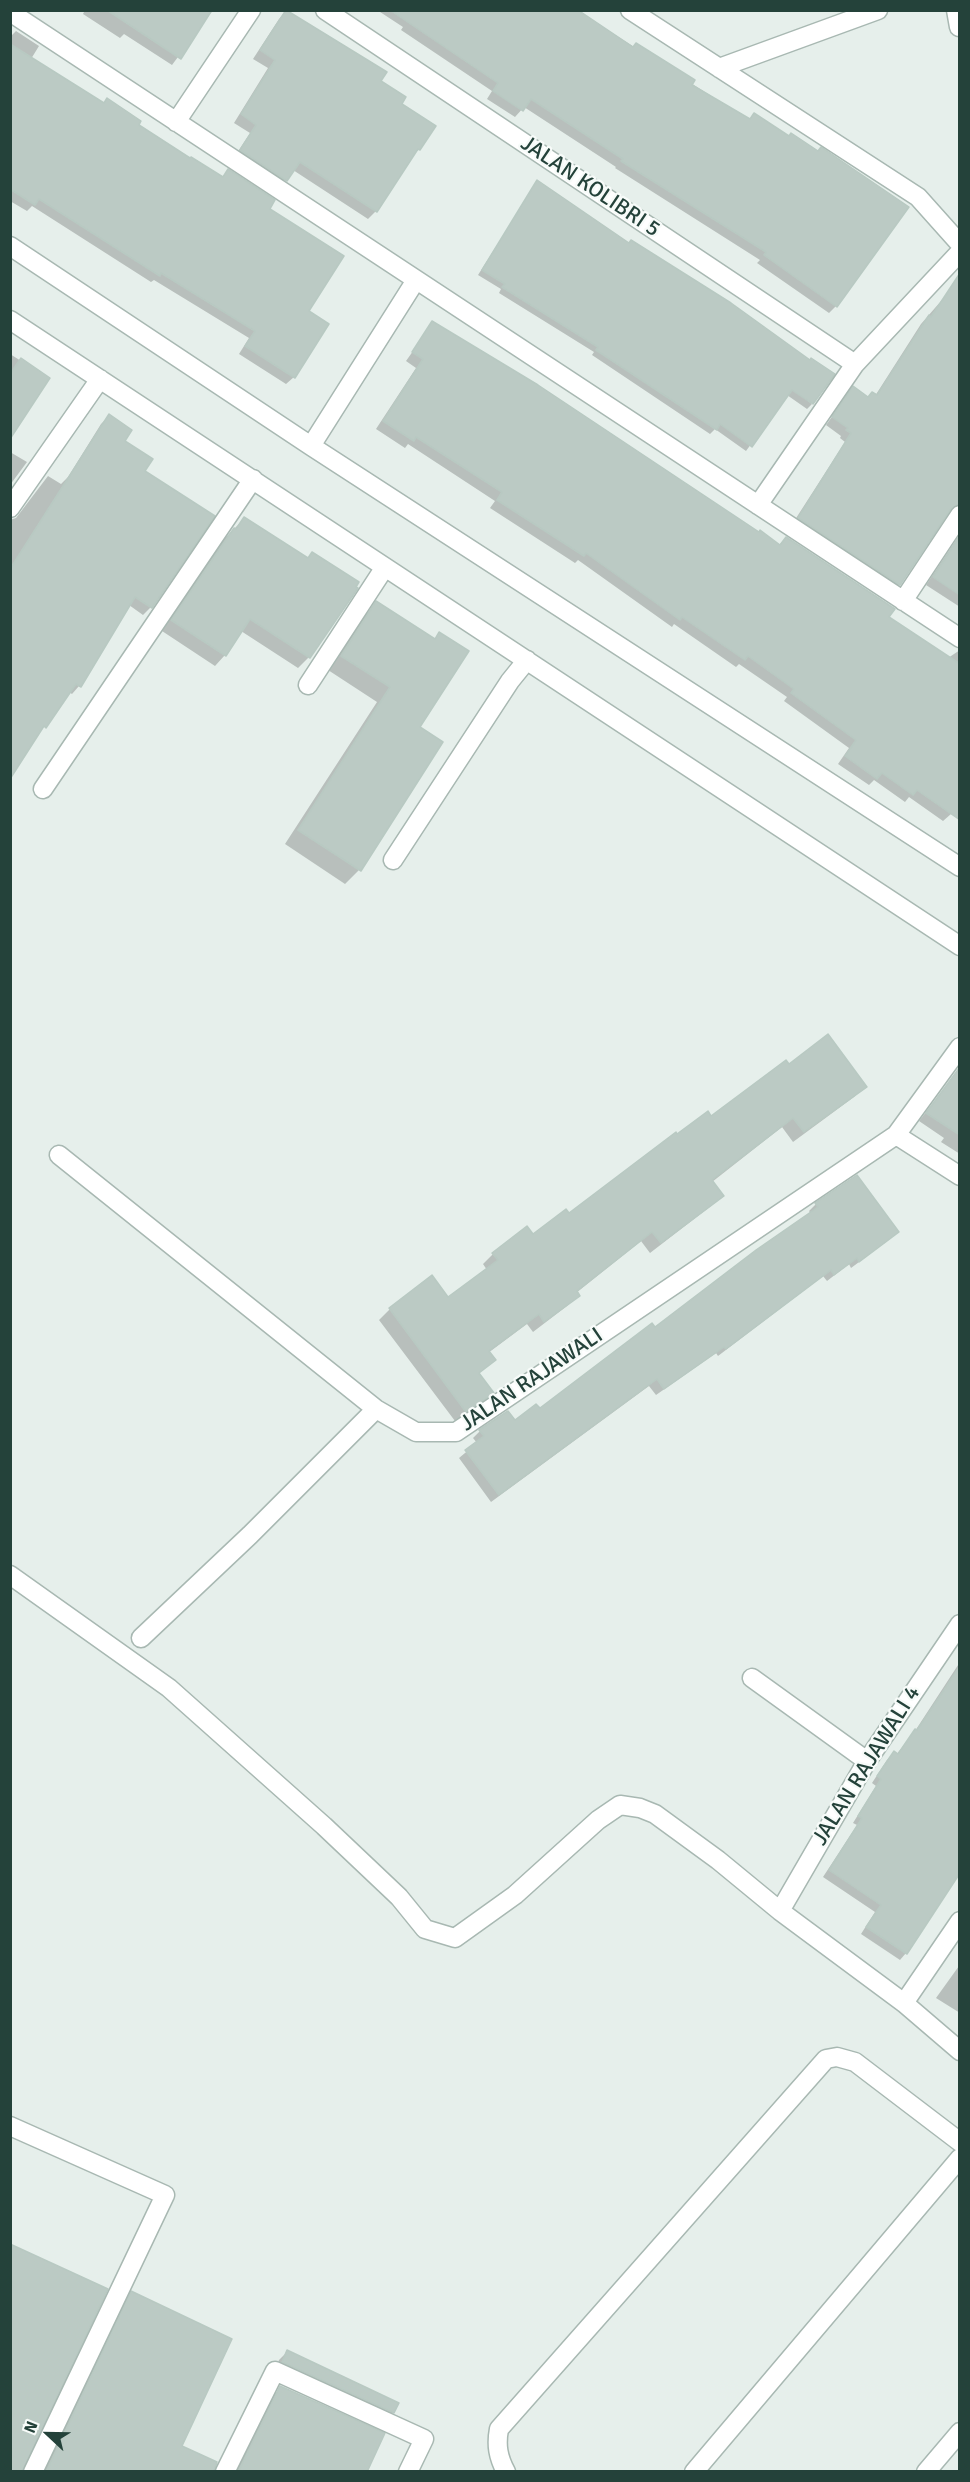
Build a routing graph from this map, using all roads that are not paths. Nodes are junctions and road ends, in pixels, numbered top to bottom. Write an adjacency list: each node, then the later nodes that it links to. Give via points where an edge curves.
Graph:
1 (251, 10): 7 (street)
2 (325, 10): 13 (street, JALAN KOLIBRI 5)
3 (630, 10): 6 (street)
4 (878, 10): 6 (street)
5 (22, 15): 7 (street)
6 (719, 68): 8 (street, via 918,197)
7 (176, 122): 11 (street)
8 (960, 244)
9 (10, 246): 15 (street)
10 (960, 252): 13 (street)
11 (416, 280): 15 (street); 17 (street)
12 (10, 320): 14 (street)
13 (855, 364): 17 (street)
14 (100, 379): 16 (street); 18 (street)
15 (311, 446): 27 (street)
16 (253, 479): 20 (street); 25 (street)
17 (758, 505): 21 (street)
18 (10, 508)
19 (960, 515): 21 (street)
20 (385, 567): 23 (street); 24 (street)
21 (903, 601): 22 (street)
22 (960, 638)
23 (527, 660): 26 (street); 28 (street)
24 (308, 685)
25 (43, 789)
26 (393, 860)
27 (958, 862)
28 (960, 946)
29 (960, 1047): 30 (street, JALAN RAJAWALI)
30 (896, 1135): 32 (street); 33 (street, JALAN RAJAWALI, via 456,1432 416,1432)
31 (59, 1155): 33 (street, JALAN RAJAWALI)
32 (960, 1176)
33 (376, 1409): 36 (street)
34 (10, 1575): 39 (street, via 169,1688 332,1833 399,1897 425,1929 455,1938 515,1895 620,1805 654,1814)
35 (960, 1624): 38 (street, JALAN RAJAWALI 4)
36 (141, 1638)
37 (752, 1678): 38 (street)
38 (867, 1761): 39 (street, JALAN RAJAWALI 4)
39 (780, 1911): 41 (street)
40 (960, 1920): 41 (street)
41 (904, 2003): 42 (street)
42 (960, 2051)
43 (10, 2126): 47 (street, via 165,2195)
44 (960, 2142): 50 (street, via 855,2062 837,2057 826,2059 499,2429 498,2453)
45 (960, 2158): 51 (street)
46 (960, 2432): 52 (street)
47 (33, 2472)
48 (225, 2472): 49 (street, via 275,2371 424,2439)
49 (408, 2472)
50 (506, 2472)
51 (694, 2472)
52 (926, 2472)

